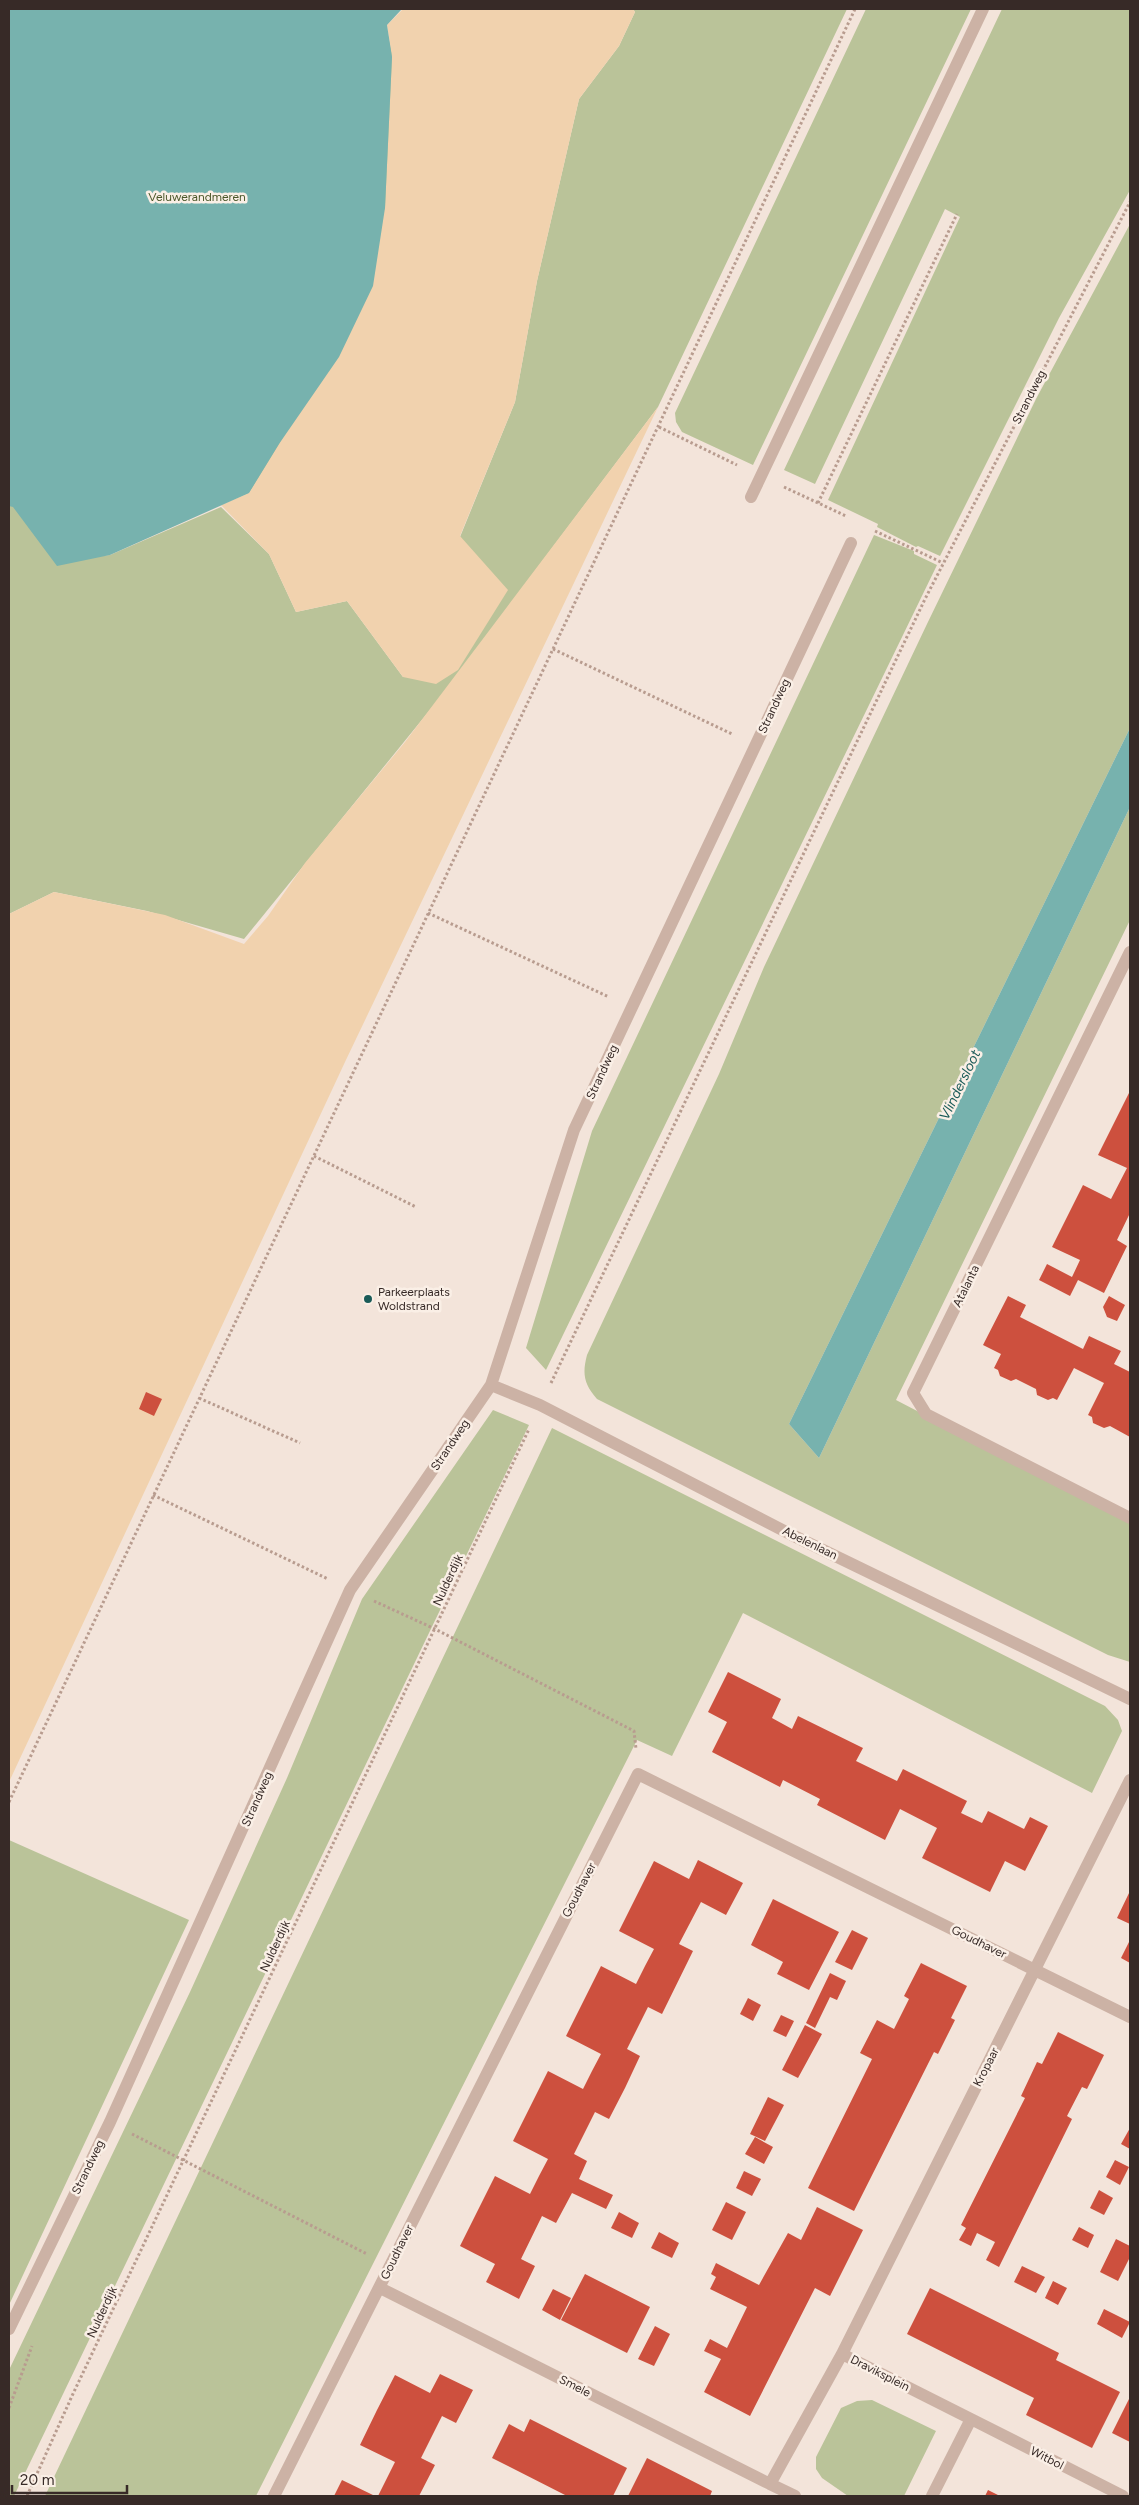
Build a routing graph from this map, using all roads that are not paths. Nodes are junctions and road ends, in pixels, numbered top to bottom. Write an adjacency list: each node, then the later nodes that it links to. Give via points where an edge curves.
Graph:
1 (983, 9): 2 (street)
2 (751, 497)
3 (851, 543): 5 (street, Strandweg, via 574,1130)
4 (1130, 954): 6 (street, Atalanta, via 913,1393 926,1414)
5 (491, 1385): 7 (street, Abelenlaan, via 540,1405 792,1534); 12 (street, Strandweg, via 350,1590 114,2113)
6 (1130, 1518)
7 (1130, 1699)
8 (1130, 1780): 9 (street, Kropaar)
9 (1035, 1969): 10 (street, Goudhaver); 11 (street, Goudhaver, via 638,1774); 13 (street, Kropaar)
10 (1130, 2017)
11 (380, 2288): 15 (street, Smele); 16 (street, Goudhaver)
12 (11, 2325)
13 (842, 2354): 14 (street, Draviksplein); 15 (street, Draviksplein)
14 (971, 2419): 18 (street); 19 (street, Witbol)
15 (770, 2484): 17 (street)
16 (274, 2496)
17 (795, 2496)
18 (932, 2496)
19 (1123, 2496)

